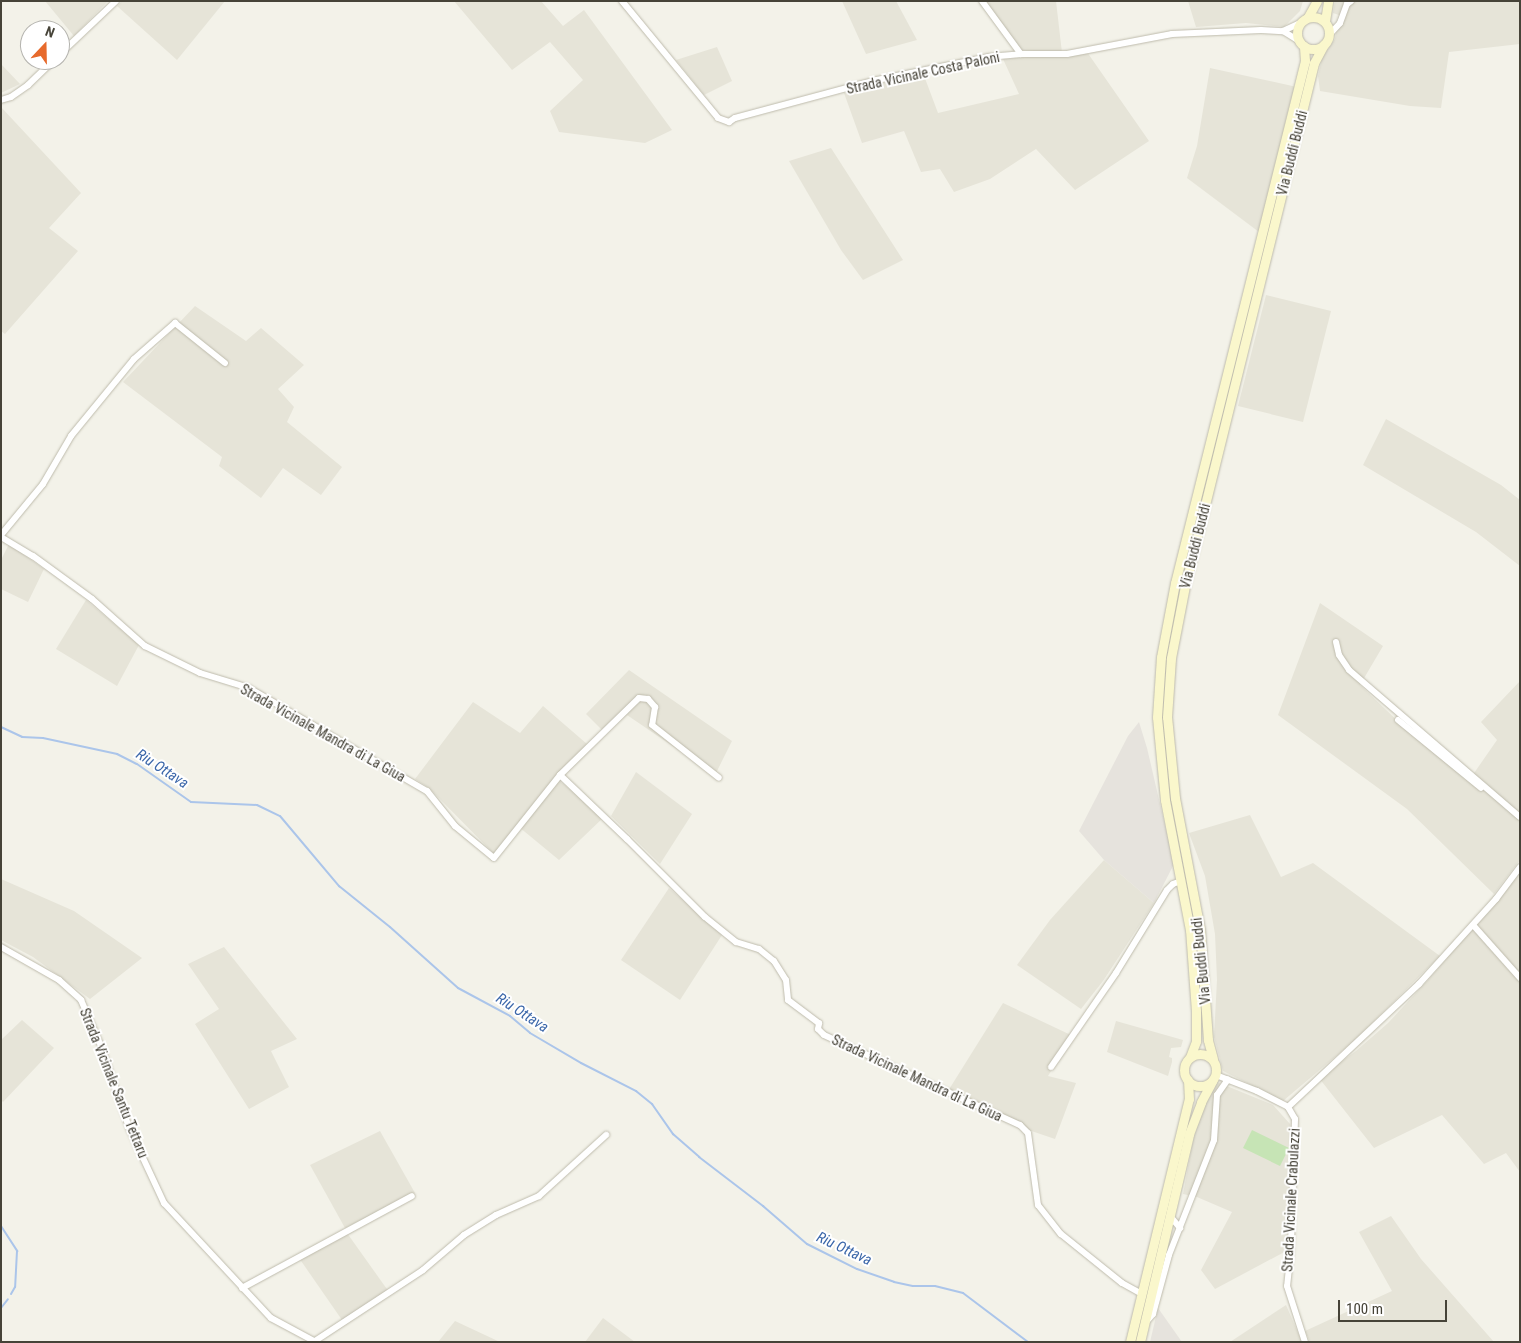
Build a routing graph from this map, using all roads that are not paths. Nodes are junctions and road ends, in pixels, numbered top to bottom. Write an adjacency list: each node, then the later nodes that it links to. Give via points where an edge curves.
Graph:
1 (116, 1): 13 (street)
2 (622, 1): 14 (street, Strada Vicinale Costa Paloni, via 718,118 729,122 877,80 988,57)
3 (982, 1): 14 (street)
4 (1317, 1): 7 (main road)
5 (1328, 1): 8 (main road)
6 (1351, 1): 10 (street, via 1340,23)
7 (1304, 20): 8 (main road, via 1317,17); 9 (street, Strada Vicinale Costa Paloni); 11 (main road, via 1297,32)
8 (1325, 21): 10 (main road)
9 (1283, 31): 11 (street); 14 (street, Strada Vicinale Costa Paloni, via 1172,34 1067,54)
10 (1329, 35): 12 (main road)
11 (1302, 44): 12 (main road, via 1315,49); 26 (main road, Via Buddi Buddi, via 1305,61 1178,574 1161,657 1158,726 1165,800)
12 (1324, 44): 31 (main road, Via Buddi Buddi, via 1314,63 1187,576 1171,658 1167,717 1174,798 1200,929 1208,1040)
13 (70, 45)
14 (1021, 54)
15 (44, 70): 16 (street, via 28,85)
16 (1, 100)
17 (225, 363): 18 (street, via 175,323 134,359 71,436 43,484)
18 (1, 536): 21 (street, Strada Vicinale Mandra di La Giua, via 92,598 145,646 200,673 249,688 427,791 455,826 494,858)
19 (1336, 642): 23 (street, via 1339,655 1349,670)
20 (1398, 720): 24 (street)
21 (560, 775): 22 (street, Strada Vicinale Mandra di La Giua, via 639,698 648,699 655,707 652,725); 42 (street, Strada Vicinale Mandra di La Giua, via 705,917 736,942 759,949 774,961 786,980 788,1000 819,1023 818,1029 824,1035 1020,1125 1028,1133 1038,1205 1061,1234)
22 (719, 778)
23 (1520, 817)
24 (1520, 821)
25 (1520, 867): 27 (street)
26 (1181, 881): 30 (main road, Via Buddi Buddi, via 1190,930 1196,1011 1196,1041); 32 (street, via 1167,890 1116,973)
27 (1473, 924): 29 (street); 36 (street, via 1381,1022)
28 (1, 947): 41 (street, Strada Vicinale Santu Tettaru, via 59,980 81,1000 130,1130 164,1203)
29 (1520, 978)
30 (1190, 1057): 31 (main road, via 1204,1054); 34 (main road, via 1184,1068)
31 (1213, 1059): 33 (main road, via 1217,1070)
32 (1051, 1067)
33 (1214, 1078): 34 (main road, via 1202,1086); 35 (street, Strada Vicinale Crabulazzi); 39 (main road, via 1190,1134)
34 (1188, 1080): 42 (main road, via 1189,1099)
35 (1228, 1080): 36 (street, Strada Vicinale Crabulazzi); 40 (street, via 1217,1095 1214,1140)
36 (1288, 1107): 47 (street, Strada Vicinale Crabulazzi, via 1295,1119 1287,1286)
37 (606, 1135): 44 (street, Strada Vicinale Santu Tettaru, via 540,1196 496,1215 464,1235 423,1270)
38 (412, 1196): 41 (street)
39 (1170, 1216): 40 (street); 43 (main road)
40 (1180, 1228): 43 (street, via 1153,1314)
41 (242, 1288): 44 (street, Strada Vicinale Santu Tettaru, via 271,1318)
42 (1142, 1294): 45 (main road)
43 (1145, 1323): 46 (main road)
44 (316, 1342)
45 (1130, 1342)
46 (1140, 1342)
47 (1305, 1342)

